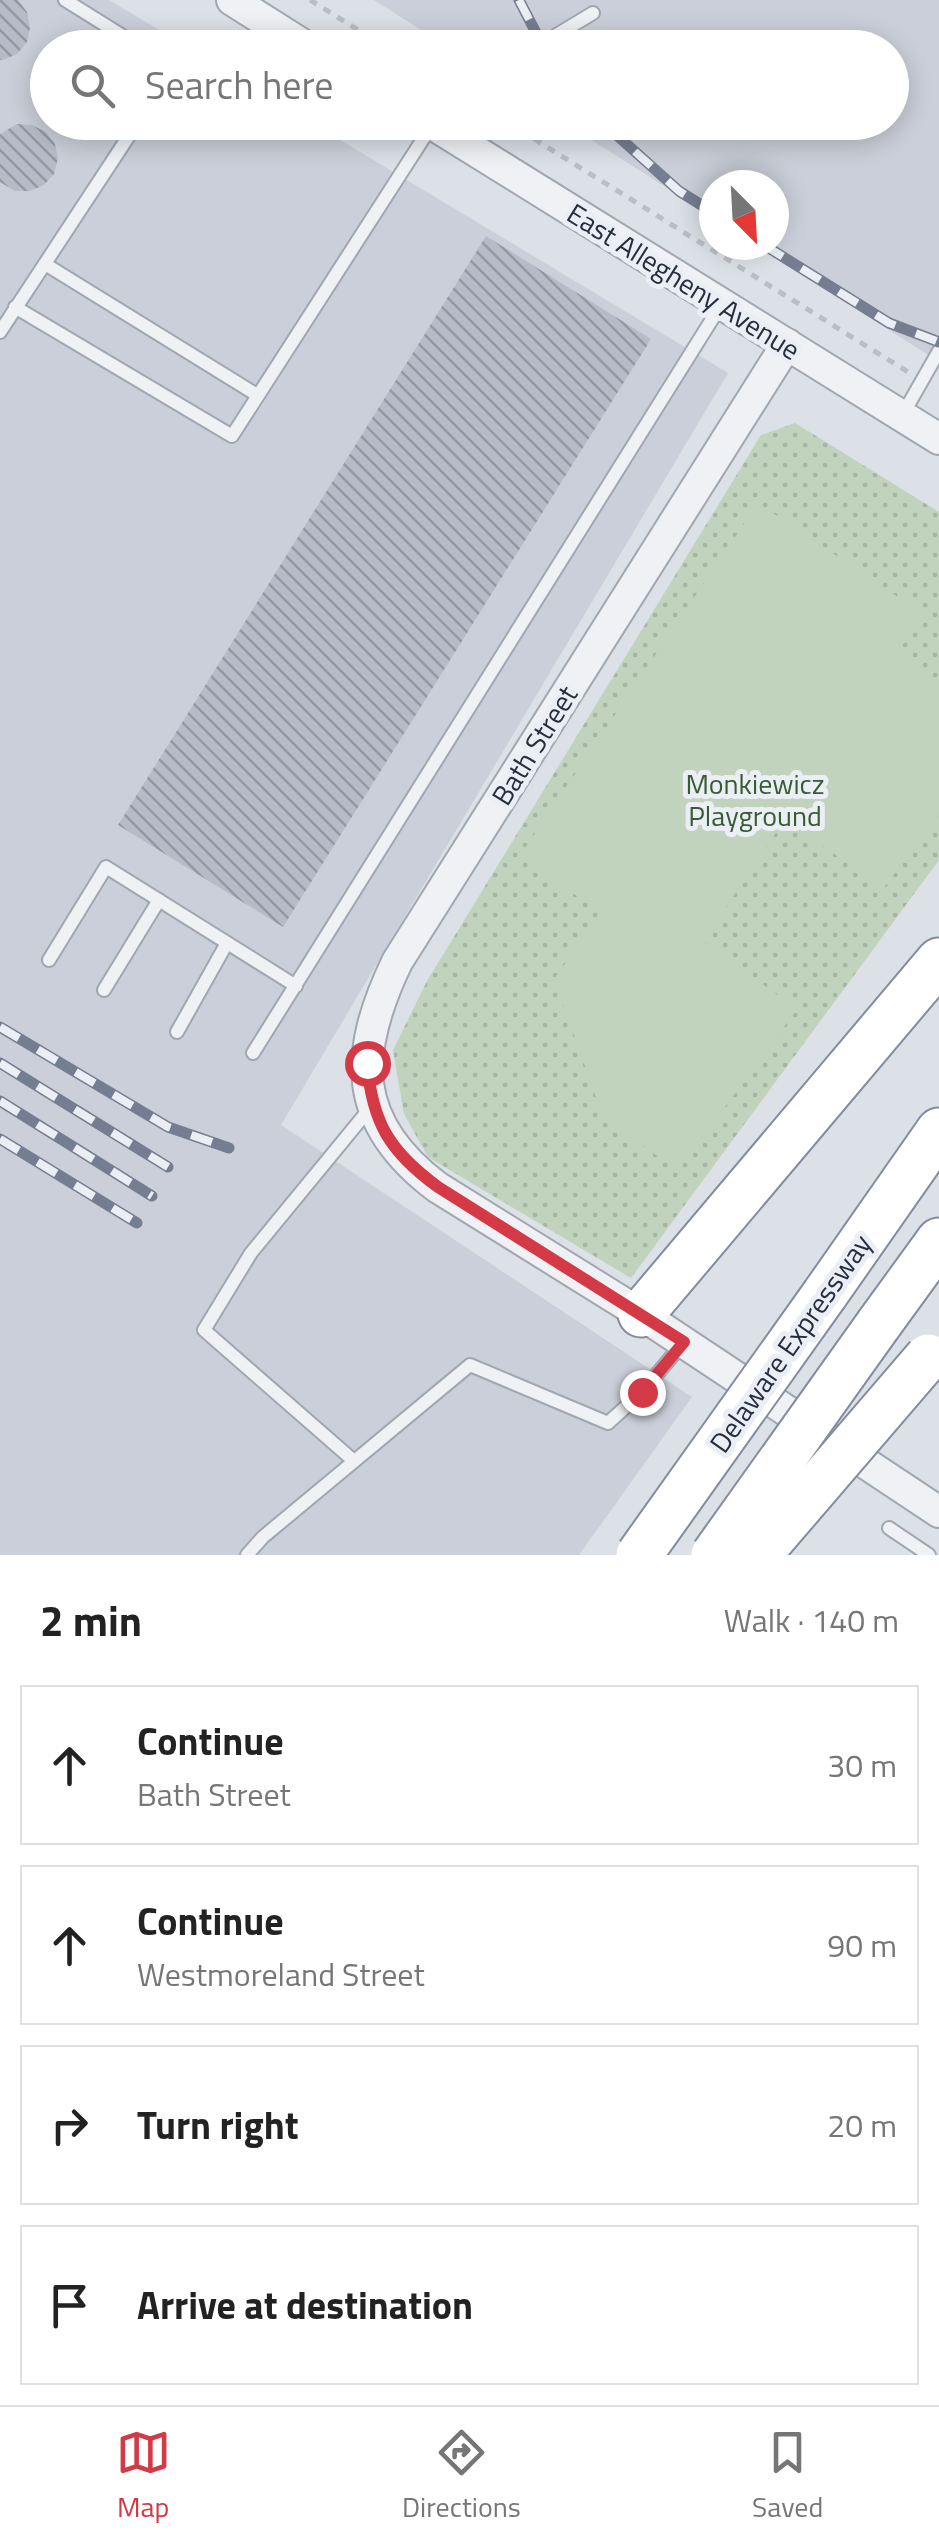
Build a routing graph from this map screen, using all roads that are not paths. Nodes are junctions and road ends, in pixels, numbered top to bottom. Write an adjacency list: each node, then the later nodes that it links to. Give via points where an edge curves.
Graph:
1 (65, 0): 4 (lane)
2 (232, 0): 5 (street)
3 (593, 13): 6 (lane)
4 (113, 30)
5 (280, 30)
6 (564, 30)
7 (126, 140): 10 (lane)
8 (437, 140): 16 (lane)
9 (466, 140): 11 (street, East Allegheny Avenue)
10 (45, 264): 12 (lane); 16 (lane)
11 (721, 305): 14 (street, East Allegheny Avenue); 23 (lane)
12 (16, 307): 13 (lane); 16 (lane, via 232,436)
13 (0, 332)
14 (787, 344): 17 (street, East Allegheny Avenue); 27 (street, Bath Street, via 397,962 368,1036)
15 (939, 351): 17 (lane)
16 (258, 395)
17 (901, 416): 18 (street, East Allegheny Avenue)
18 (939, 440)
19 (159, 900): 20 (lane); 21 (lane, via 106,868); 24 (lane)
20 (227, 943): 23 (lane); 25 (lane)
21 (48, 960)
22 (939, 961): 30 (highway)
23 (296, 986): 26 (lane)
24 (104, 990)
25 (177, 1032)
26 (254, 1054)
27 (372, 1105): 30 (street, Bath Street, via 408,1164); 33 (lane, via 251,1253 204,1330)
28 (939, 1131): 37 (highway, Delaware Expressway, bridge)
29 (939, 1241): 38 (highway, bridge)
30 (641, 1314): 31 (street)
31 (684, 1342): 33 (lane, via 608,1423 470,1365); 34 (street)
32 (934, 1351): 39 (highway, bridge)
33 (354, 1461): 36 (lane)
34 (939, 1512)
35 (889, 1528): 40 (lane)
36 (247, 1555)
37 (639, 1555)
38 (714, 1555)
39 (758, 1555)
40 (929, 1555)

